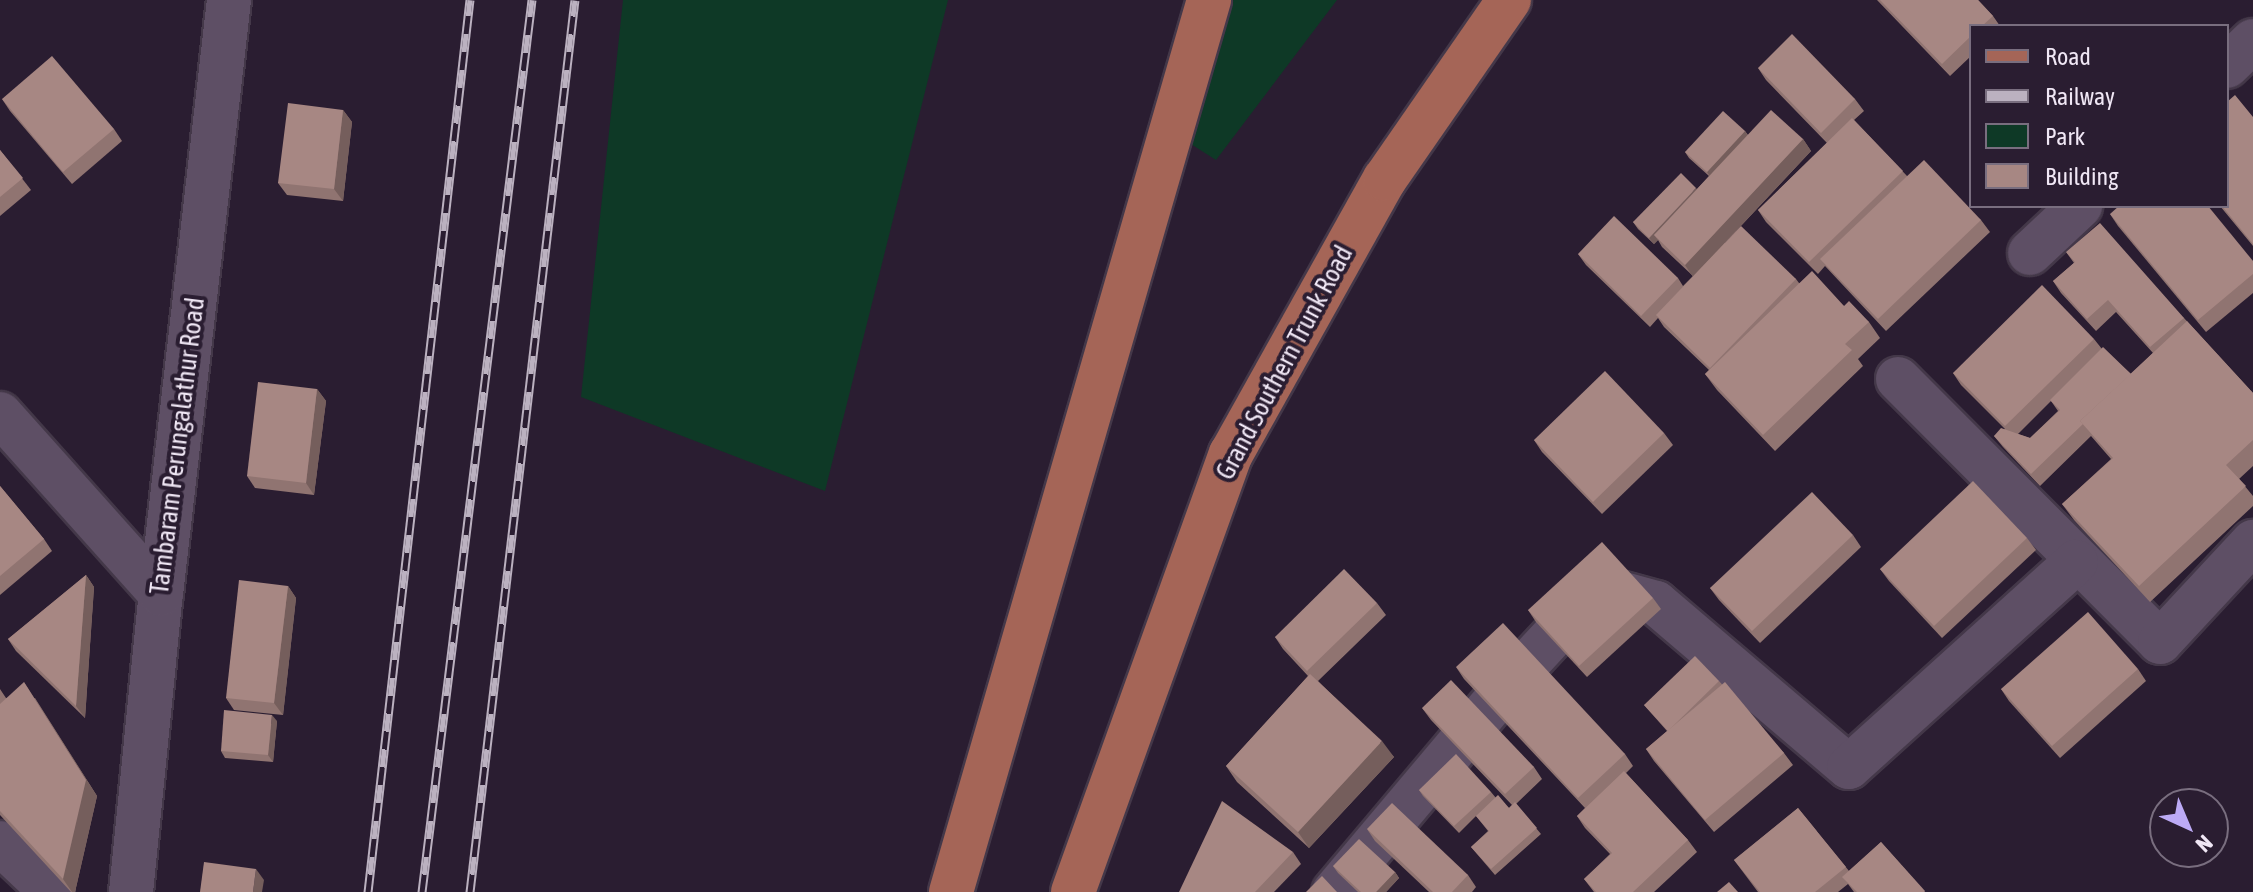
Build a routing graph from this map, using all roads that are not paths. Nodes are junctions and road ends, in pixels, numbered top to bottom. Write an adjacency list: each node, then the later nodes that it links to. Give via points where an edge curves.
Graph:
1 (229, 0): 12 (street, Tambaram Perungalathur Road)
2 (1209, 0): 16 (main road)
3 (1509, 0): 17 (main road, Grand Southern Trunk Road, via 1385,179 1231,454)
4 (2253, 41): 5 (street)
5 (2229, 64)
6 (2078, 208): 7 (street)
7 (2030, 253)
8 (1898, 379): 11 (street)
9 (0, 414): 12 (street)
10 (2253, 542): 11 (street, via 2160,642)
11 (2076, 562): 18 (street, via 1849,767 1656,603 1605,589 1514,678)
12 (161, 594): 15 (street, Tambaram Perungalathur Road)
13 (0, 843): 14 (street)
14 (52, 892)
15 (131, 892)
16 (951, 892)
17 (1073, 892)
18 (1334, 892)

